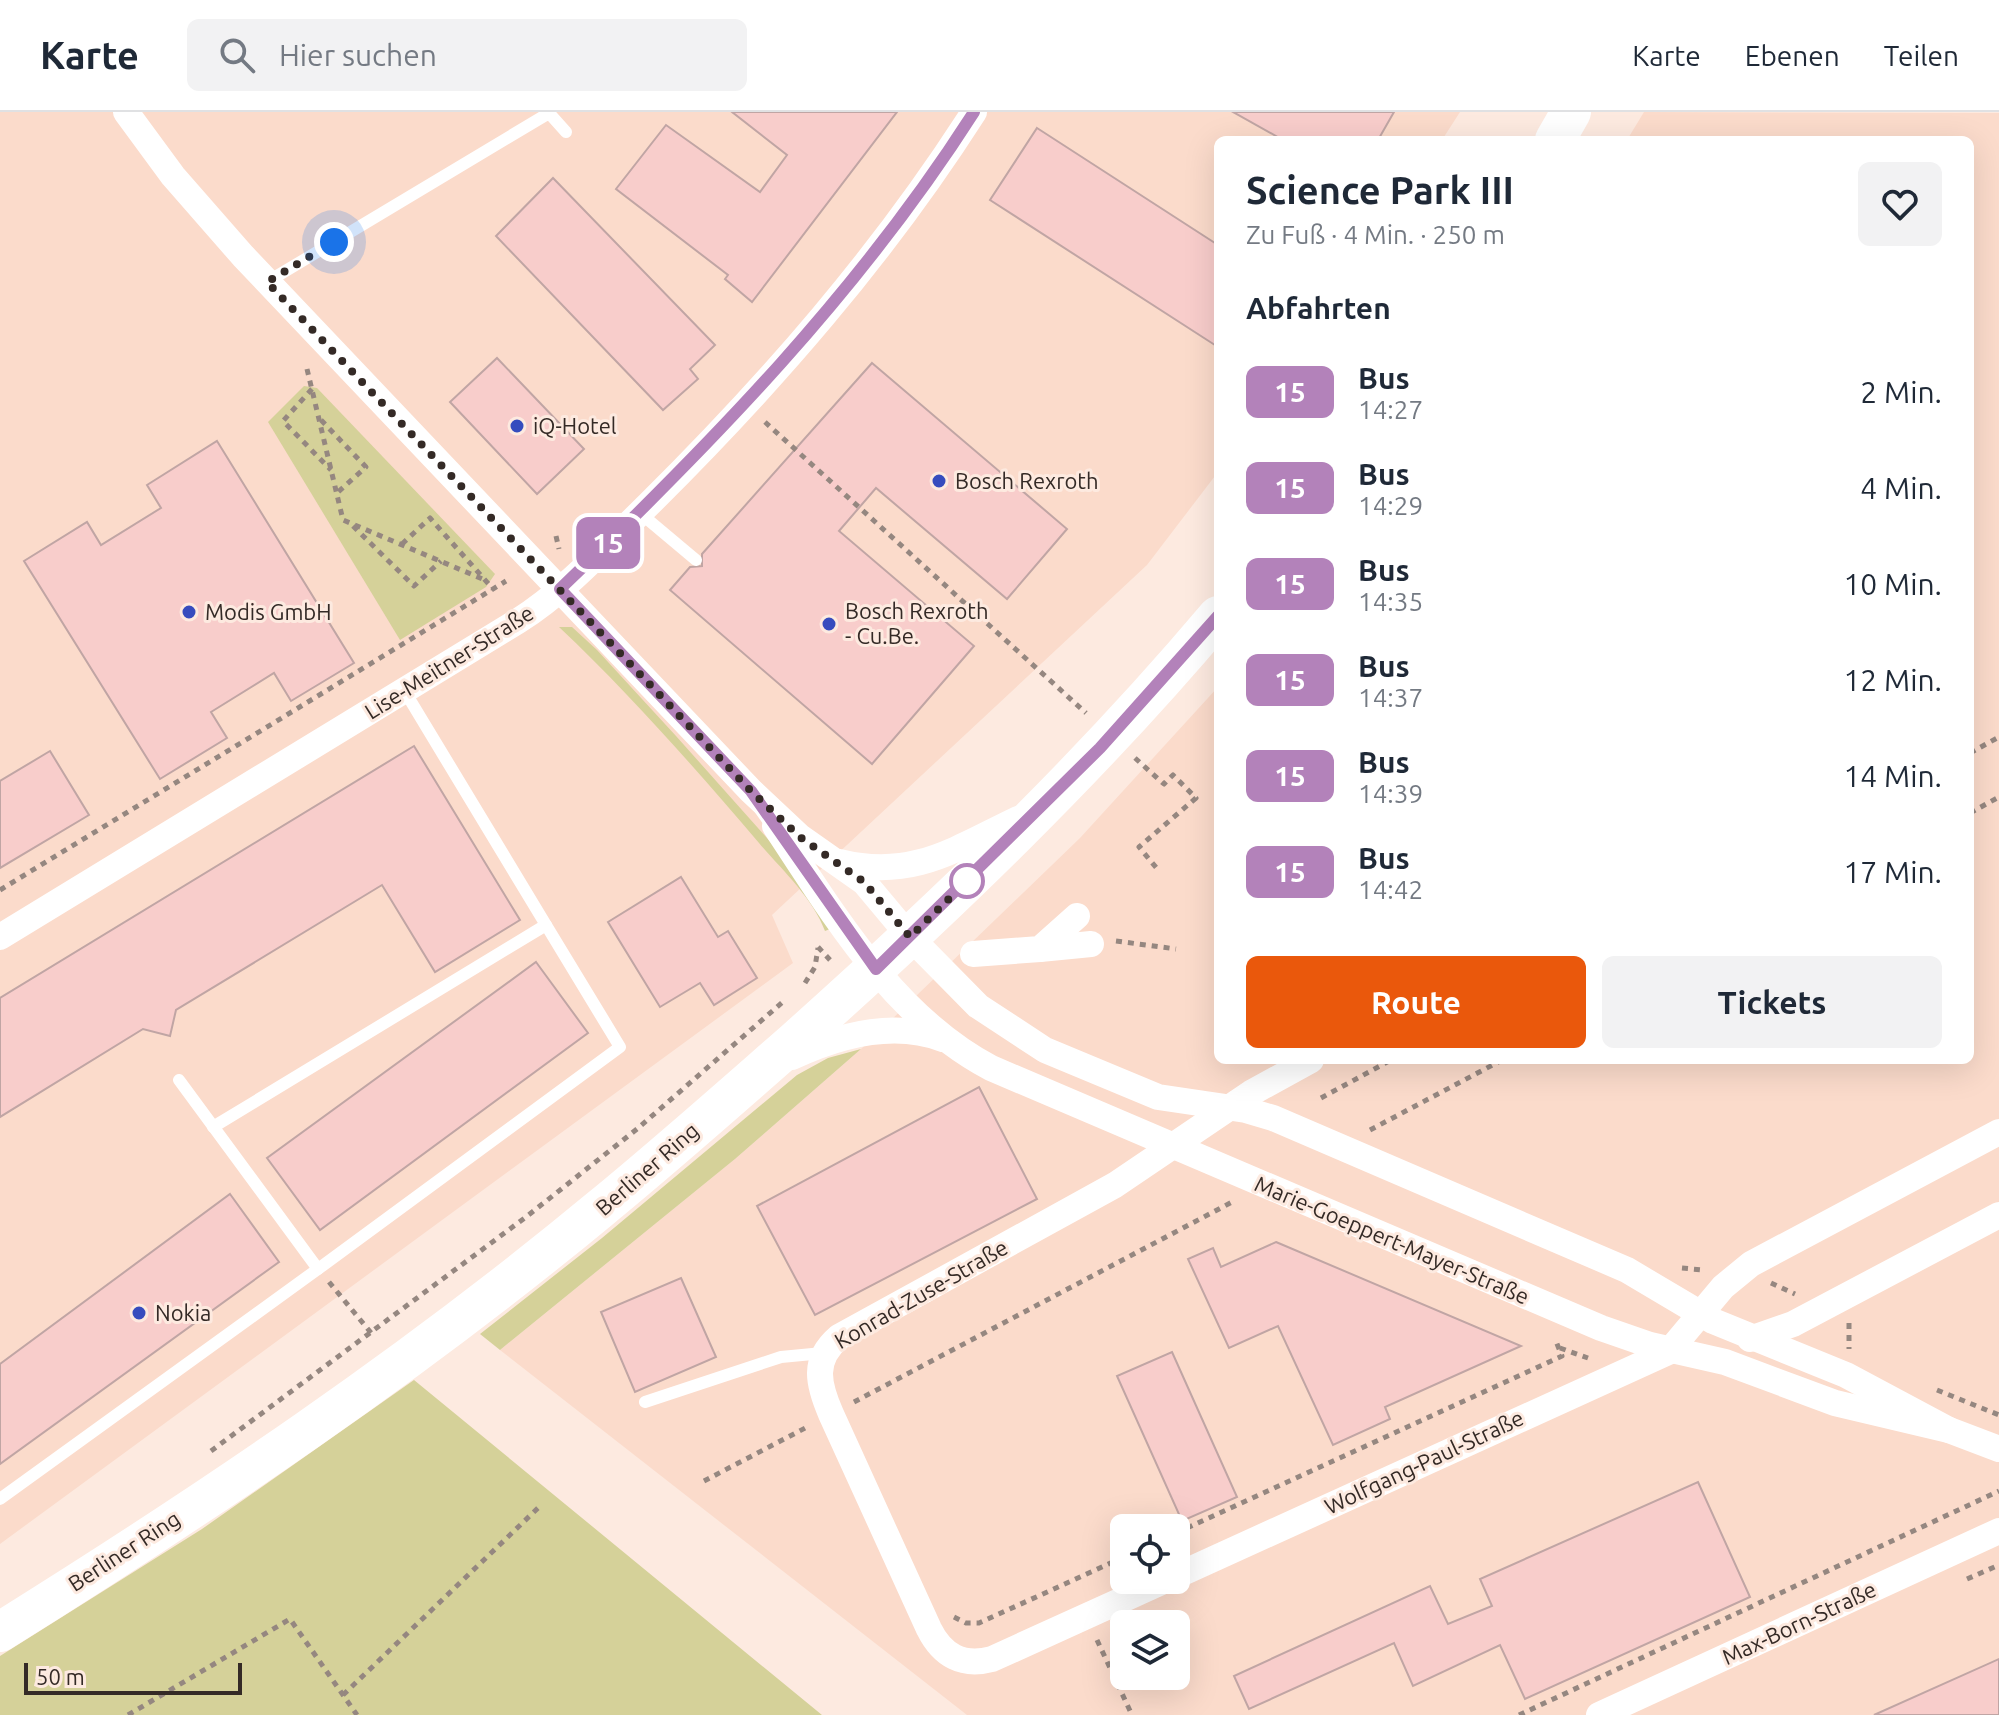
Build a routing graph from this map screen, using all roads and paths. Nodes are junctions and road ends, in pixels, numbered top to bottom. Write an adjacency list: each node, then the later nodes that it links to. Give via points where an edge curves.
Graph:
1 (126, 112): 6 (street, via 195,203)
2 (974, 112): 9 (street, Lise-Meitner-Straße, via 866,264)
3 (1571, 112): 5 (main road)
4 (566, 132): 6 (lane, via 549,113)
5 (1557, 136)
6 (267, 282): 21 (street)
7 (307, 369): 8 (path)
8 (312, 389): 10 (path); 11 (path, via 283,421)
9 (746, 405): 13 (street, Lise-Meitner-Straße); 23 (path)
10 (320, 419): 11 (path); 12 (path, via 366,467)
11 (331, 470): 12 (path)
12 (337, 493): 14 (path, via 343,520)
13 (640, 513): 16 (lane); 21 (street, Lise-Meitner-Straße)
14 (349, 522): 15 (path); 17 (path, via 414,586)
15 (402, 544): 17 (path); 18 (path, via 430,518)
16 (696, 560)
17 (441, 561): 18 (path)
18 (485, 580): 20 (path)
19 (506, 581): 20 (path)
20 (493, 589): 34 (path)
21 (560, 589): 24 (street, Lise-Meitner-Straße, via 526,616); 28 (street)
22 (1214, 620): 30 (main road, Berliner Ring)
23 (1058, 688)
24 (404, 690): 36 (lane); 37 (street, Lise-Meitner-Straße)
25 (1999, 737): 26 (path)
26 (1974, 751)
27 (1164, 784): 33 (path, via 1173,775 1196,798 1139,847)
28 (751, 791): 32 (street, Marie-Goeppert-Mayer-Straße); 44 (street, Marie-Goeppert-Mayer-Straße)
29 (1999, 797): 31 (path)
30 (1043, 807): 32 (street, via 911,867 869,868); 38 (main road, Berliner Ring)
31 (1974, 811)
32 (830, 859): 38 (street, Marie-Goeppert-Mayer-Straße, via 864,882)
33 (1159, 871)
34 (0, 890)
35 (1077, 916): 41 (street)
36 (546, 925): 53 (lane); 59 (lane, via 620,1047)
37 (0, 937)
38 (910, 937): 44 (main road, Berliner Ring); 52 (street, Marie-Goeppert-Mayer-Straße, via 978,1006 1031,1042 1143,1092)
39 (1102, 942): 41 (street); 42 (path)
40 (818, 947): 63 (path, via 815,967 804,983 685,1087)
41 (1040, 949): 43 (street)
42 (1176, 949)
43 (973, 954)
44 (876, 969): 45 (street, Marie-Goeppert-Mayer-Straße); 49 (main road, Berliner Ring)
45 (947, 1041): 49 (street, via 911,1032 867,1032 820,1044); 55 (street, Marie-Goeppert-Mayer-Straße, via 991,1068)
46 (1304, 1064): 52 (street, Konrad-Zuse-Straße)
47 (1384, 1064): 51 (path)
48 (1494, 1064): 56 (path)
49 (760, 1072): 89 (main road, Berliner Ring, via 601,1209 447,1328 257,1464)
50 (179, 1080): 53 (lane)
51 (1321, 1098)
52 (1230, 1107): 55 (street, Konrad-Zuse-Straße); 56 (street, Marie-Goeppert-Mayer-Straße, via 1273,1118)
53 (213, 1127): 59 (lane)
54 (1999, 1132): 60 (street, Wolfgang-Paul-Straße)
55 (1172, 1146): 57 (street, Marie-Goeppert-Mayer-Straße); 66 (street, Konrad-Zuse-Straße, via 1098,1195 849,1330)
56 (1340, 1146): 62 (street, Marie-Goeppert-Mayer-Straße, via 1627,1270)
57 (1264, 1186): 65 (street, Marie-Goeppert-Mayer-Straße, via 1601,1328); 70 (path)
58 (1999, 1215): 61 (street, Wolfgang-Paul-Straße)
59 (318, 1269): 63 (path); 80 (lane)
60 (1742, 1270): 61 (path); 62 (street, Wolfgang-Paul-Straße)
61 (1825, 1307): 64 (street, Wolfgang-Paul-Straße); 67 (path, via 1851,1319 1847,1341)
62 (1701, 1313): 64 (street, Marie-Goeppert-Mayer-Straße); 65 (street, Wolfgang-Paul-Straße)
63 (372, 1334): 77 (path)
64 (1754, 1339): 65 (street, Wolfgang-Paul-Straße); 75 (street, Marie-Goeppert-Mayer-Straße, via 1846,1375)
65 (1671, 1349): 75 (street, Marie-Goeppert-Mayer-Straße, via 1751,1370 1835,1403); 85 (street, Wolfgang-Paul-Straße)
66 (823, 1353): 71 (lane, via 781,1357); 72 (street, Konrad-Zuse-Straße, via 820,1382)
67 (1855, 1355)
68 (1562, 1356): 82 (path)
69 (1929, 1386): 73 (path)
70 (855, 1401): 72 (path); 74 (path)
71 (645, 1402)
72 (831, 1414): 78 (path); 88 (street, Konrad-Zuse-Straße, via 935,1642 947,1654 982,1662)
73 (1999, 1415)
74 (861, 1416)
75 (1949, 1430): 76 (street, Marie-Goeppert-Mayer-Straße)
76 (1999, 1449)
77 (207, 1454)
78 (704, 1481)
79 (1999, 1491): 94 (path)
80 (0, 1499)
81 (538, 1508): 90 (path)
82 (1190, 1527)
83 (1999, 1531): 95 (street, Max-Born-Straße)
84 (1110, 1563): 87 (path, via 979,1623 966,1623)
85 (1190, 1570)
86 (1135, 1594): 88 (street)
87 (952, 1614)
88 (1087, 1616): 93 (path)
89 (0, 1632)
90 (343, 1695): 91 (path, via 290,1619); 92 (path)
91 (128, 1715)
92 (357, 1715)
93 (1132, 1715)
94 (1519, 1715)
95 (1599, 1715)

